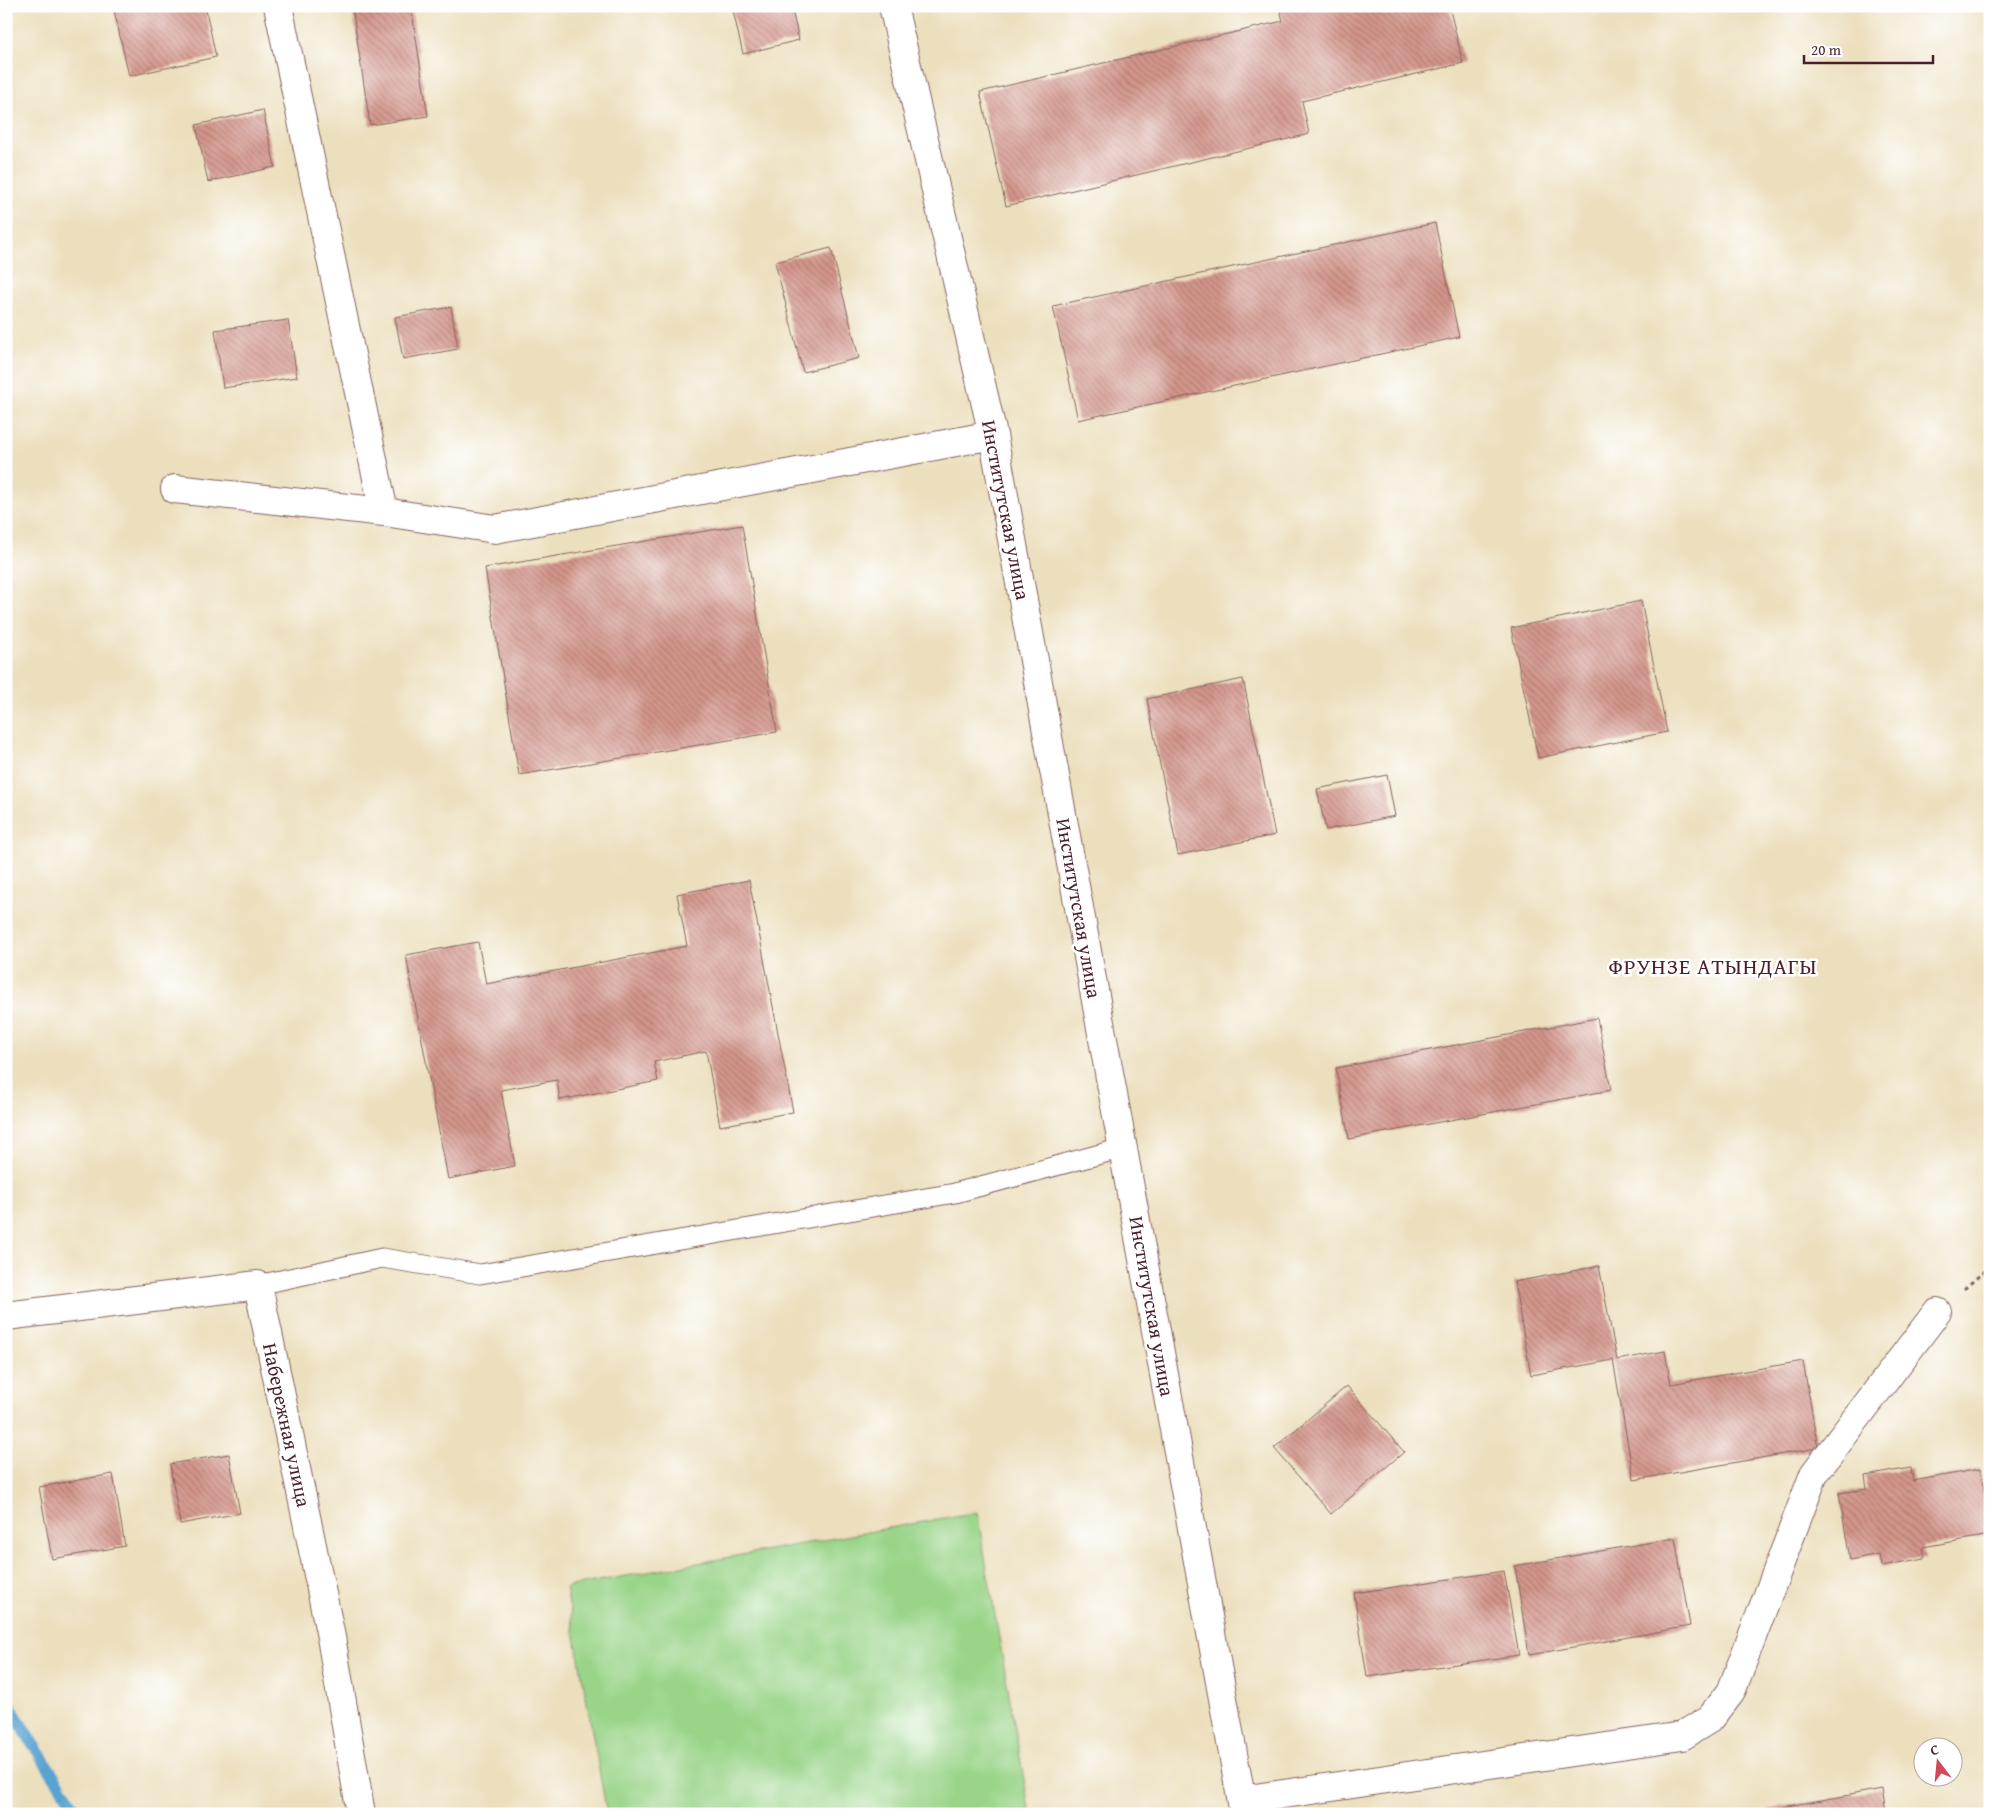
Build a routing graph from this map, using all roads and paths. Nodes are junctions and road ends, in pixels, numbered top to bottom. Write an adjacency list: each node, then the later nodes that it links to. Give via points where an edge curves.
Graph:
1 (278, 6): 5 (street)
2 (894, 6): 3 (street, Институтская улица)
3 (993, 435): 5 (street, via 495,529); 6 (street, Институтская улица)
4 (176, 489): 5 (street)
5 (384, 512)
6 (1123, 1148): 7 (lane, via 955,1193 480,1274 382,1258); 10 (street, Институтская улица)
7 (258, 1285): 9 (street); 11 (street, Набережная улица, via 331,1637)
8 (1937, 1312): 10 (street, via 1814,1474 1731,1692 1711,1718 1682,1736)
9 (6, 1316)
10 (1243, 1807)
11 (361, 1814)

